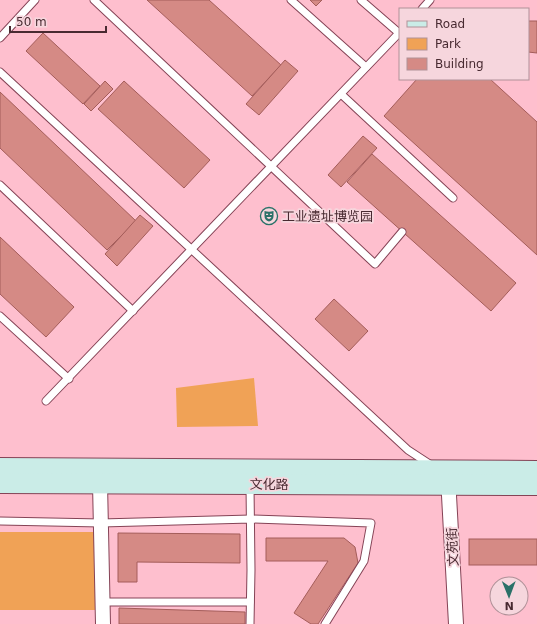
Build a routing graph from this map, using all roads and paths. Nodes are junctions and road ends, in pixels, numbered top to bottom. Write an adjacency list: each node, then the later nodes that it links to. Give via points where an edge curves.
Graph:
1 (35, 0): 8 (lane)
2 (94, 0): 12 (lane)
3 (291, 0): 9 (lane)
4 (361, 0): 7 (lane)
5 (430, 0): 6 (lane)
6 (423, 8)
7 (399, 33): 9 (lane)
8 (0, 38)
9 (366, 67): 11 (lane)
10 (0, 72): 16 (lane)
11 (341, 94): 12 (lane); 14 (lane)
12 (271, 167): 15 (lane, via 375,264); 16 (lane)
13 (0, 185): 17 (lane)
14 (453, 198)
15 (402, 232)
16 (192, 250): 17 (lane); 23 (lane, via 408,450)
17 (133, 310): 19 (lane)
18 (0, 316): 19 (lane)
19 (69, 378): 20 (lane)
20 (46, 401)
21 (0, 468): 23 (main road, 文化路)
22 (537, 470): 23 (main road, 文化路)
23 (445, 475): 26 (main road, 文化路); 27 (main road, 文化路); 36 (street, 文苑街)
24 (0, 483): 25 (main road, 文化路)
25 (100, 483): 26 (main road, 文化路); 30 (street)
26 (250, 484): 28 (lane)
27 (537, 485)
28 (251, 519): 30 (lane); 32 (lane); 35 (lane, via 371,522 364,561)
29 (0, 520): 30 (lane)
30 (101, 523): 31 (street)
31 (102, 602): 32 (lane); 33 (street)
32 (250, 602): 34 (lane)
33 (103, 624)
34 (250, 624)
35 (325, 624)
36 (456, 624)

